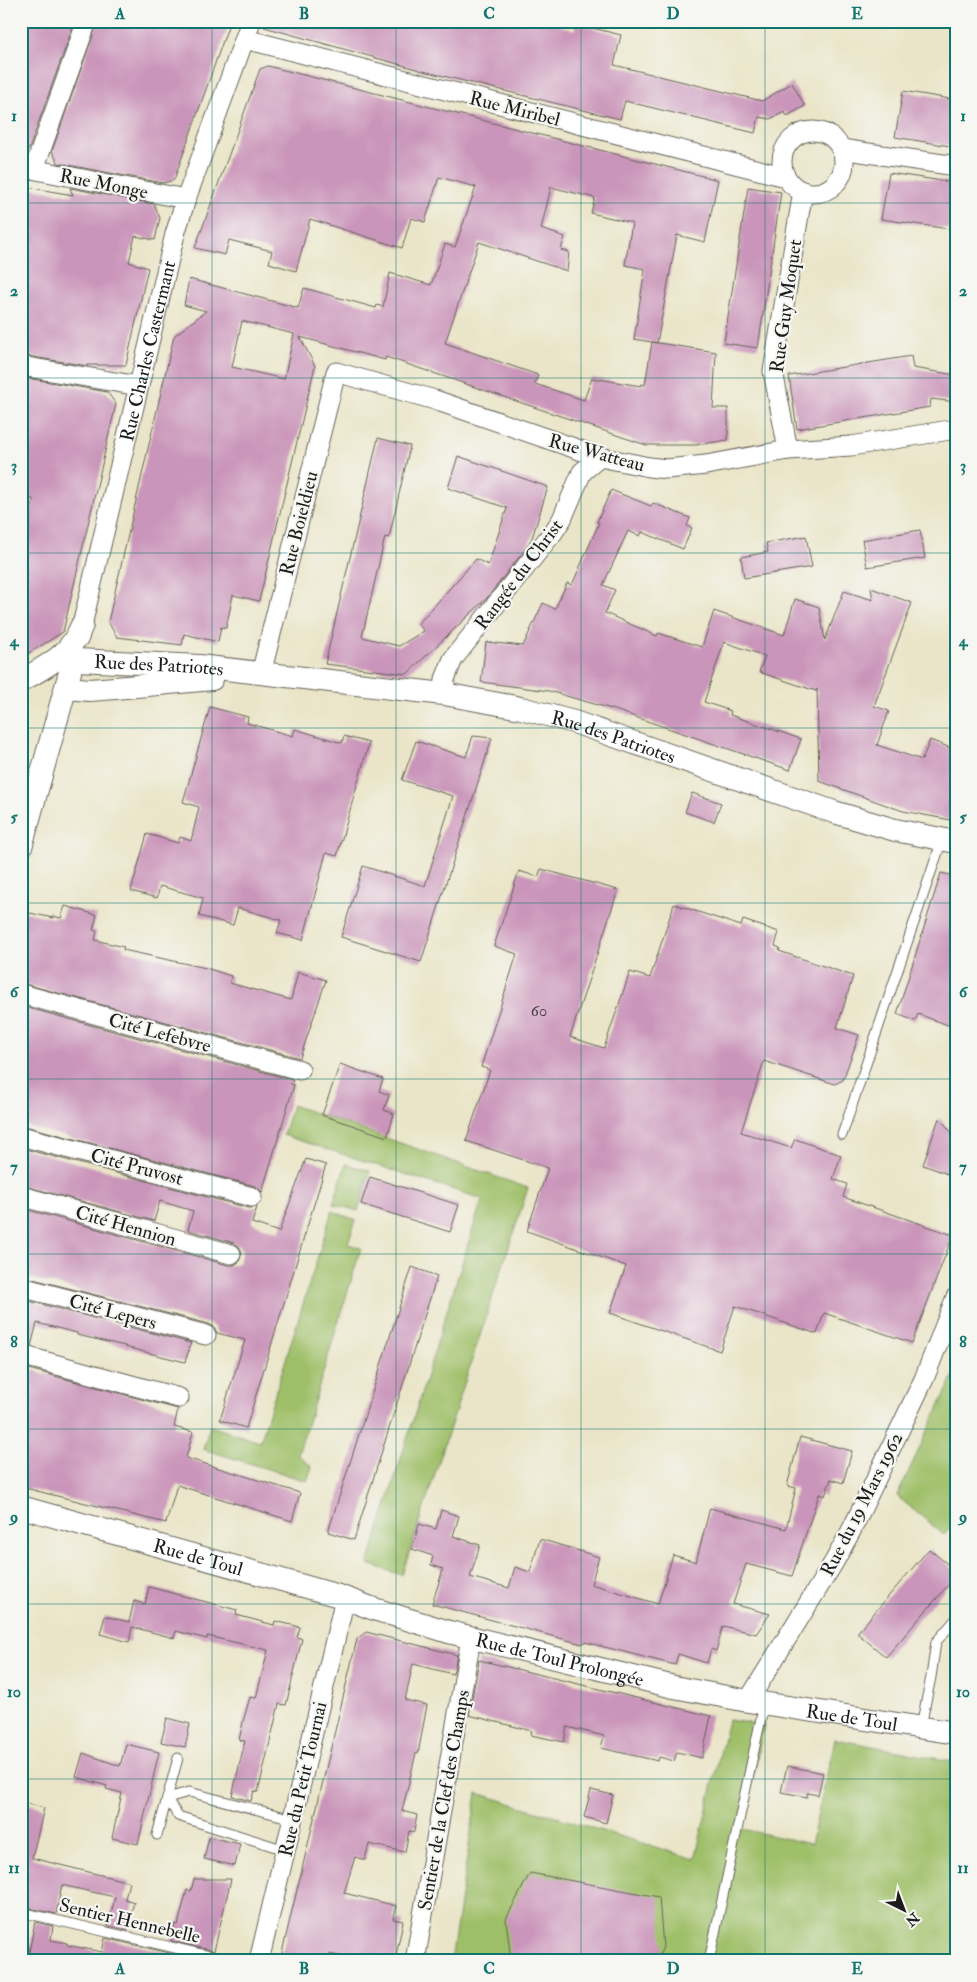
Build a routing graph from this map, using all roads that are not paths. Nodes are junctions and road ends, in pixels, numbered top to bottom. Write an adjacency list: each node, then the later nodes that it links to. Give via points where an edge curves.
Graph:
1 (87, 21): 5 (street)
2 (248, 30): 6 (street, Rue Miribel); 8 (street, Rue Charles Castermant)
3 (841, 149): 4 (street); 6 (street, via 827,134 813,131 800,134 785,149); 7 (street, via 842,172 834,184 820,192)
4 (956, 166)
5 (28, 168): 8 (street, Rue Monge)
6 (786, 177): 7 (street, Rue Miribel)
7 (803, 191): 13 (street, Rue Guy Moquet, via 773,371)
8 (186, 199): 11 (street, Rue Charles Castermant)
9 (21, 366): 11 (street)
10 (336, 372): 14 (street, Rue Watteau, via 435,400); 17 (street, Rue Boieldieu)
11 (139, 386): 15 (street, Rue Charles Castermant)
12 (956, 430): 13 (street, Rue Watteau, via 851,446)
13 (788, 450): 14 (street, Rue Watteau, via 706,465 667,468)
14 (600, 457): 20 (street, Rangée du Christ, via 582,472 554,531 453,659 445,679)
15 (82, 625): 16 (street)
16 (65, 659): 17 (street, Rue des Patriotes, via 199,666); 18 (street); 19 (street)
17 (261, 674): 19 (street, Rue des Patriotes, via 90,690); 20 (street, Rue des Patriotes)
18 (21, 681): 21 (street, via 38,681 50,688 56,701)
19 (66, 688): 21 (street)
20 (444, 694): 22 (street, Rue des Patriotes, via 552,715 834,812 895,830)
21 (53, 734): 23 (street)
22 (949, 841): 26 (lane)
23 (21, 847)
24 (21, 994): 25 (street, Cité Lefebvre)
25 (300, 1070)
26 (842, 1135)
27 (21, 1136): 29 (street, Cité Pruvost)
28 (21, 1196): 30 (street, Cité Hennion)
29 (252, 1196)
30 (231, 1254)
31 (21, 1287): 33 (street, Cité Lepers)
32 (956, 1297): 34 (street, Rue du 19 Mars 1962)
33 (206, 1335)
34 (949, 1335): 42 (street, Rue du 19 Mars 1962, via 920,1387 852,1529)
35 (21, 1356): 36 (street)
36 (178, 1398)
37 (21, 1507): 38 (street, Rue de Toul)
38 (345, 1598): 39 (street, Rue de Toul); 47 (street, Rue du Petit Tournai)
39 (374, 1609): 41 (street, Rue de Toul Prolongée)
40 (956, 1619): 43 (lane, via 936,1642)
41 (471, 1638): 42 (street, Rue de Toul Prolongée, via 674,1687); 53 (street, Sentier de la Clef des Champs)
42 (756, 1702): 43 (street, Rue de Toul); 54 (lane)
43 (921, 1726): 44 (street, Rue de Toul)
44 (956, 1732)
45 (178, 1758): 46 (lane)
46 (167, 1798): 47 (lane, via 189,1792); 48 (lane); 49 (lane, via 178,1816)
47 (293, 1819): 49 (street, Rue du Petit Tournai)
48 (157, 1835)
49 (285, 1850): 52 (street, Rue du Petit Tournai)
50 (21, 1912): 51 (lane, Sentier Hennebelle)
51 (231, 1961)
52 (259, 1961)
53 (415, 1961)
54 (709, 1961)

